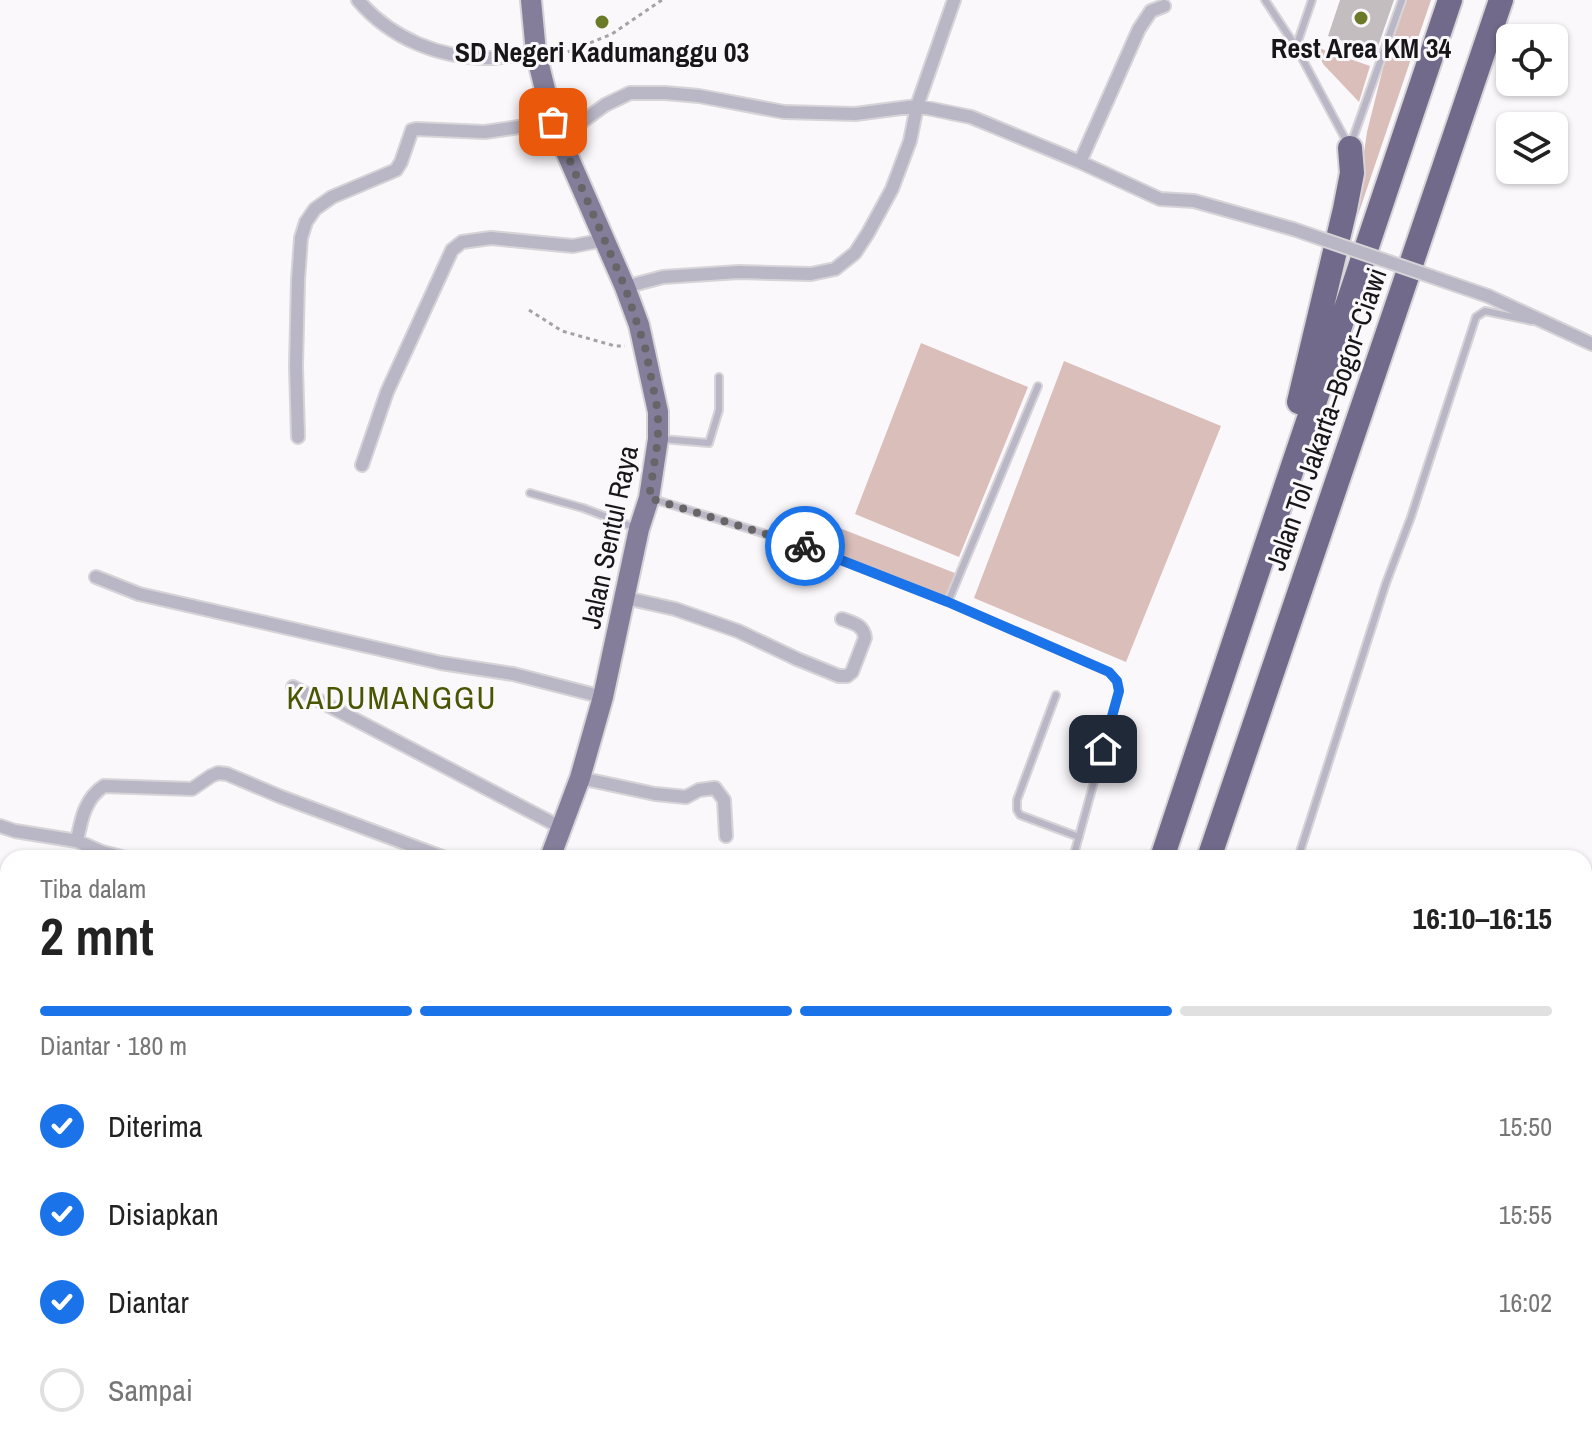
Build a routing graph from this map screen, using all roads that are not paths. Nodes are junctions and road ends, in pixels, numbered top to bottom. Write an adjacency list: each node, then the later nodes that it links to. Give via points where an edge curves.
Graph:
1 (358, 0): 11 (street, via 388,29 444,53)
2 (531, 0): 11 (main road, Jalan Sentul Raya)
3 (954, 0): 12 (street)
4 (1265, 0): 10 (lane)
5 (1312, 0): 10 (lane)
6 (1402, 0): 14 (lane)
7 (1450, 0): 30 (highway, Jalan Tol Jakarta–Bogor–Ciawi)
8 (1501, 0): 49 (highway, Jalan Tol Jakarta–Bogor–Ciawi)
9 (1164, 6): 15 (street, via 1151,11 1139,29)
10 (1296, 47): 14 (lane)
11 (537, 59): 13 (main road, Jalan Sentul Raya)
12 (917, 106): 13 (street, via 855,114 784,112 699,96 630,93 579,124); 15 (street, via 971,117); 17 (street, via 892,189 855,253 835,269 663,277)
13 (555, 129): 16 (main road, Jalan Sentul Raya); 22 (street, via 412,130 396,170 315,209 301,238)
14 (1350, 148): 30 (highway, via 1352,173 1345,209)
15 (1080, 162): 18 (street, bridge, via 1160,199 1194,201 1293,229 1488,296)
16 (604, 240): 17 (main road, Jalan Sentul Raya); 24 (street, via 573,246 491,238 462,242 452,250 387,392)
17 (625, 287): 23 (main road, Jalan Sentul Raya, via 645,347)
18 (1546, 324): 19 (street); 50 (lane, via 1485,311 1476,317)
19 (1592, 344)
20 (719, 377): 23 (lane, via 719,410 709,443)
21 (1038, 386): 33 (lane)
22 (298, 437)
23 (658, 439): 26 (main road, Jalan Sentul Raya)
24 (362, 465)
25 (530, 493): 28 (lane)
26 (649, 498): 28 (main road, Jalan Sentul Raya); 29 (lane)
27 (824, 522): 29 (lane)
28 (639, 529): 32 (main road, Jalan Sentul Raya)
29 (811, 548): 33 (lane)
30 (1265, 549): 48 (highway, Jalan Tol Jakarta–Bogor–Ciawi)
31 (96, 577): 37 (street, via 139,594)
32 (626, 598): 34 (street, via 688,613 847,676 865,632); 37 (main road, Jalan Sentul Raya)
33 (948, 602): 42 (lane, via 1109,672 1117,681 1119,691)
34 (842, 619)
35 (293, 687): 40 (street)
36 (1056, 695): 42 (lane, via 1017,810)
37 (603, 697): 38 (main road, Jalan Sentul Raya)
38 (580, 778): 40 (main road, Jalan Sentul Raya); 41 (street, via 670,796 715,788 724,800)
39 (0, 826): 43 (street)
40 (562, 828): 46 (main road, Jalan Sentul Raya)
41 (726, 836)
42 (1079, 837): 47 (lane)
43 (77, 841): 44 (street); 45 (street, via 87,806 104,786 192,789 218,773)
44 (97, 850)
45 (424, 850)
46 (553, 850)
47 (1075, 850)
48 (1165, 850)
49 (1212, 850)
50 (1301, 850)

